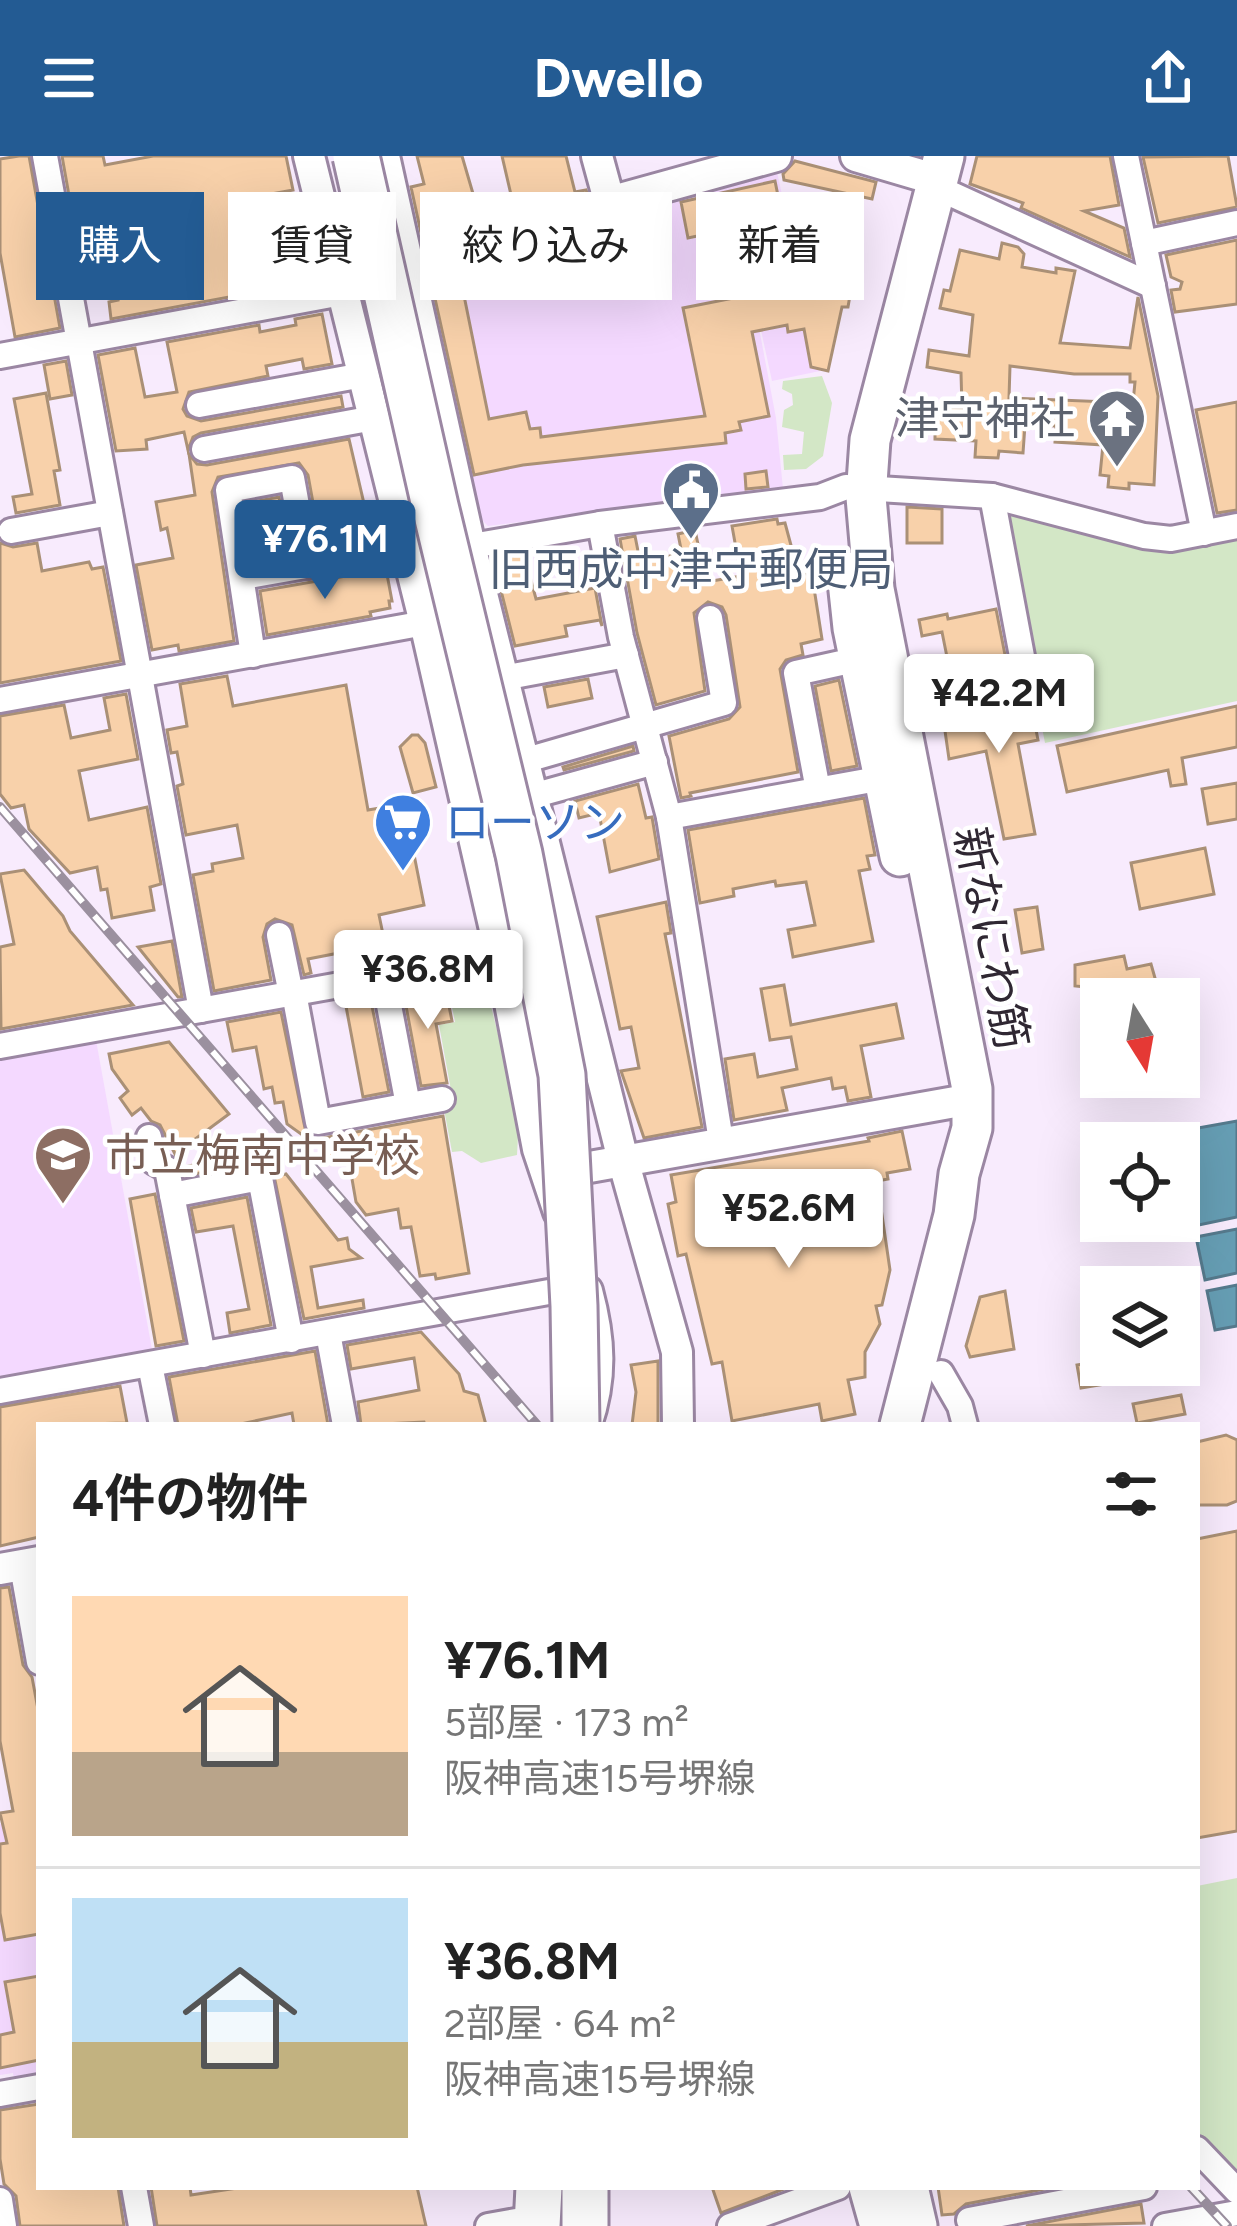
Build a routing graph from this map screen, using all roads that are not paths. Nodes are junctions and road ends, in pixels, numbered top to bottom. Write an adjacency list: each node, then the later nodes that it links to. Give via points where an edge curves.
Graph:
1 (45, 156): 17 (street)
2 (309, 156): 11 (street)
3 (331, 156): 73 (highway, via 530,1053)
4 (356, 156): 74 (highway, bridge, via 558,1052)
5 (384, 156): 30 (street)
6 (597, 156): 7 (street, via 613,201)
7 (776, 156)
8 (856, 156): 10 (street)
9 (1126, 156): 13 (street)
10 (930, 168): 14 (street); 23 (main road, 新なにわ筋, via 864,374 851,435)
11 (318, 192)
12 (1237, 223): 13 (street)
13 (1144, 243): 14 (street)
14 (1153, 286): 29 (street)
15 (304, 300): 17 (street)
16 (344, 300): 19 (street)
17 (78, 341): 18 (street); 25 (street)
18 (0, 356)
19 (363, 375): 20 (street); 21 (street)
20 (199, 405)
21 (374, 418): 22 (street); 31 (street)
22 (204, 449)
23 (856, 487): 24 (street); 26 (street); 38 (main road, 新なにわ筋, via 847,576); 42 (main road, 新なにわ筋)
24 (992, 496): 29 (street, via 1144,536); 42 (street, via 1027,683)
25 (110, 513): 28 (street); 39 (street)
26 (600, 524): 30 (street); 37 (street)
27 (1237, 526): 29 (street)
28 (11, 531)
29 (1204, 533)
30 (470, 546): 31 (street); 40 (street)
31 (409, 553): 32 (street); 35 (street)
32 (308, 566): 33 (street); 33 (street, via 292,478 228,490)
33 (243, 577): 36 (street)
34 (710, 618): 43 (street, via 724,703)
35 (425, 623): 36 (street); 51 (street)
36 (254, 655): 39 (street)
37 (626, 655): 40 (street); 43 (street)
38 (860, 659): 46 (main road, 新なにわ筋); 47 (street, via 796,673)
39 (140, 675): 41 (street); 54 (street)
40 (503, 679): 44 (street)
41 (0, 700)
42 (898, 710): 58 (main road, 新なにわ筋)
43 (646, 726): 44 (street); 45 (street)
44 (524, 761): 48 (street)
45 (655, 762): 48 (street); 49 (street)
46 (884, 778): 47 (street); 58 (main road, 新なにわ筋)
47 (818, 790): 49 (street)
48 (532, 796): 61 (street)
49 (670, 817): 60 (street)
50 (279, 935): 53 (street)
51 (501, 956): 52 (street); 62 (street)
52 (384, 979): 53 (street); 57 (street)
53 (293, 994): 54 (street); 57 (street, via 318,1122)
54 (201, 1010): 55 (street)
55 (0, 1046)
56 (442, 1099): 57 (street)
57 (408, 1106)
58 (959, 1114): 60 (street); 69 (main road, via 970,1202); 77 (main road); 78 (main road, 新なにわ筋, via 945,1254)
59 (149, 1137): 63 (street)
60 (721, 1142): 61 (street)
61 (623, 1160): 62 (street); 76 (street, via 677,1352)
62 (544, 1175): 64 (street)
63 (172, 1195): 66 (street, via 260,1178); 67 (street)
64 (586, 1285): 65 (street); 75 (street, via 599,1357)
65 (328, 1333): 66 (street); 72 (street)
66 (291, 1340): 67 (street)
67 (203, 1355): 68 (street)
68 (150, 1365): 70 (street); 71 (street)
69 (941, 1373): 79 (main road); 80 (street)
70 (0, 1390)
71 (161, 1422)
72 (344, 1422)
73 (549, 1422)
74 (576, 1422)
75 (587, 1422)
76 (678, 1422)
77 (873, 1422)
78 (901, 1422)
79 (926, 1422)
80 (964, 1422)
81 (20, 1566): 82 (street)
82 (36, 1647)
83 (36, 2088): 84 (street)
84 (0, 2094)
85 (1200, 2152): 95 (street)
86 (135, 2190): 101 (street)
87 (554, 2190): 98 (highway)
88 (584, 2190): 102 (highway)
89 (602, 2190): 103 (street)
90 (830, 2190): 104 (street)
91 (870, 2190): 105 (main road)
92 (890, 2190): 106 (main road)
93 (909, 2190): 107 (main road)
94 (1128, 2190): 99 (street)
95 (1237, 2191)
96 (0, 2200): 100 (street)
97 (1237, 2213): 108 (street)
98 (526, 2219)
99 (969, 2220)
100 (4, 2226)
101 (141, 2226)
102 (585, 2226)
103 (602, 2226)
104 (730, 2226)
105 (880, 2226)
106 (899, 2226)
107 (917, 2226)
108 (1165, 2226)

